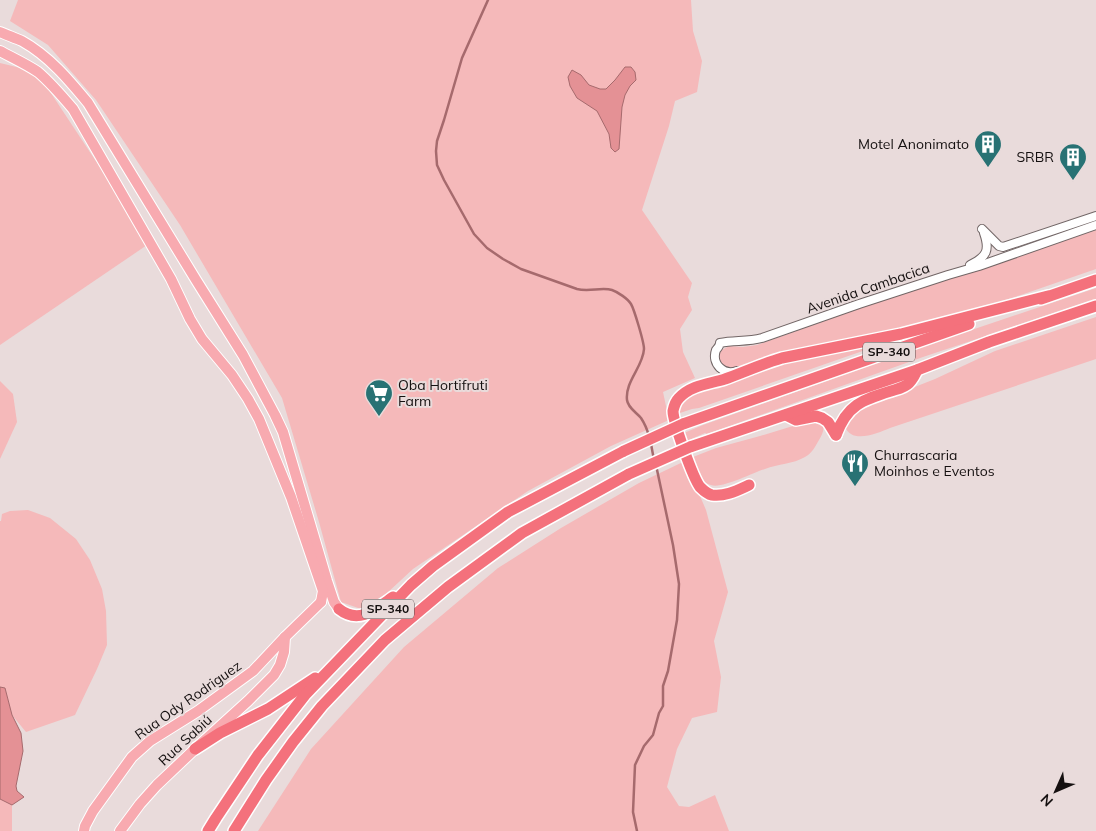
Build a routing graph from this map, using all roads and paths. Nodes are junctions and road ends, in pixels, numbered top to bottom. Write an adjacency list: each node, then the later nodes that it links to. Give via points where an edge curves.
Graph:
1 (0, 32): 13 (main road, via 22,41 48,60 88,103 243,355)
2 (0, 51): 11 (main road, via 37,72 73,109 171,279 190,319)
3 (1096, 216): 5 (street, via 1003,247 982,228 988,242 981,260)
4 (1096, 225): 5 (street, Avenida Cambacica)
5 (948, 275): 9 (street, Avenida Cambacica, via 762,338 720,343 715,355 718,367 732,373)
6 (1096, 280): 7 (highway, SP-340)
7 (1048, 296): 9 (highway, via 901,334); 15 (highway, SP-340, bridge, via 683,424 508,512 433,566)
8 (1096, 306): 10 (highway, SP-340)
9 (767, 362): 14 (highway, via 688,391 680,396 673,410 696,482 705,492 712,495 731,493)
10 (917, 370): 12 (highway, SP-340); 12 (highway, via 904,387 856,405 836,435 822,418 796,420)
11 (248, 398): 13 (main road, via 272,430); 16 (main road, via 291,497 323,591)
12 (786, 415): 21 (highway, SP-340, bridge, via 690,447 629,474 522,533 448,586 385,640 322,706)
13 (283, 432): 17 (main road, via 334,602)
14 (749, 485)
15 (411, 586): 17 (highway, via 358,616 344,614); 19 (highway, SP-340)
16 (321, 602): 17 (main road, via 327,601); 18 (main road, Rua Ody Rodriguez)
17 (339, 609)
18 (285, 638): 20 (main road, Rua Sabiú, via 284,652 274,675); 22 (main road, Rua Ody Rodriguez, via 254,671 150,741 132,757 93,810)
19 (333, 666): 20 (highway, via 268,709); 24 (highway, SP-340, via 305,694 258,755)
20 (194, 749): 23 (main road, Rua Sabiú, via 157,785)
21 (266, 780): 25 (highway, SP-340); 26 (highway)
22 (84, 831)
23 (120, 831)
24 (208, 831)
25 (234, 831)
26 (244, 831)

